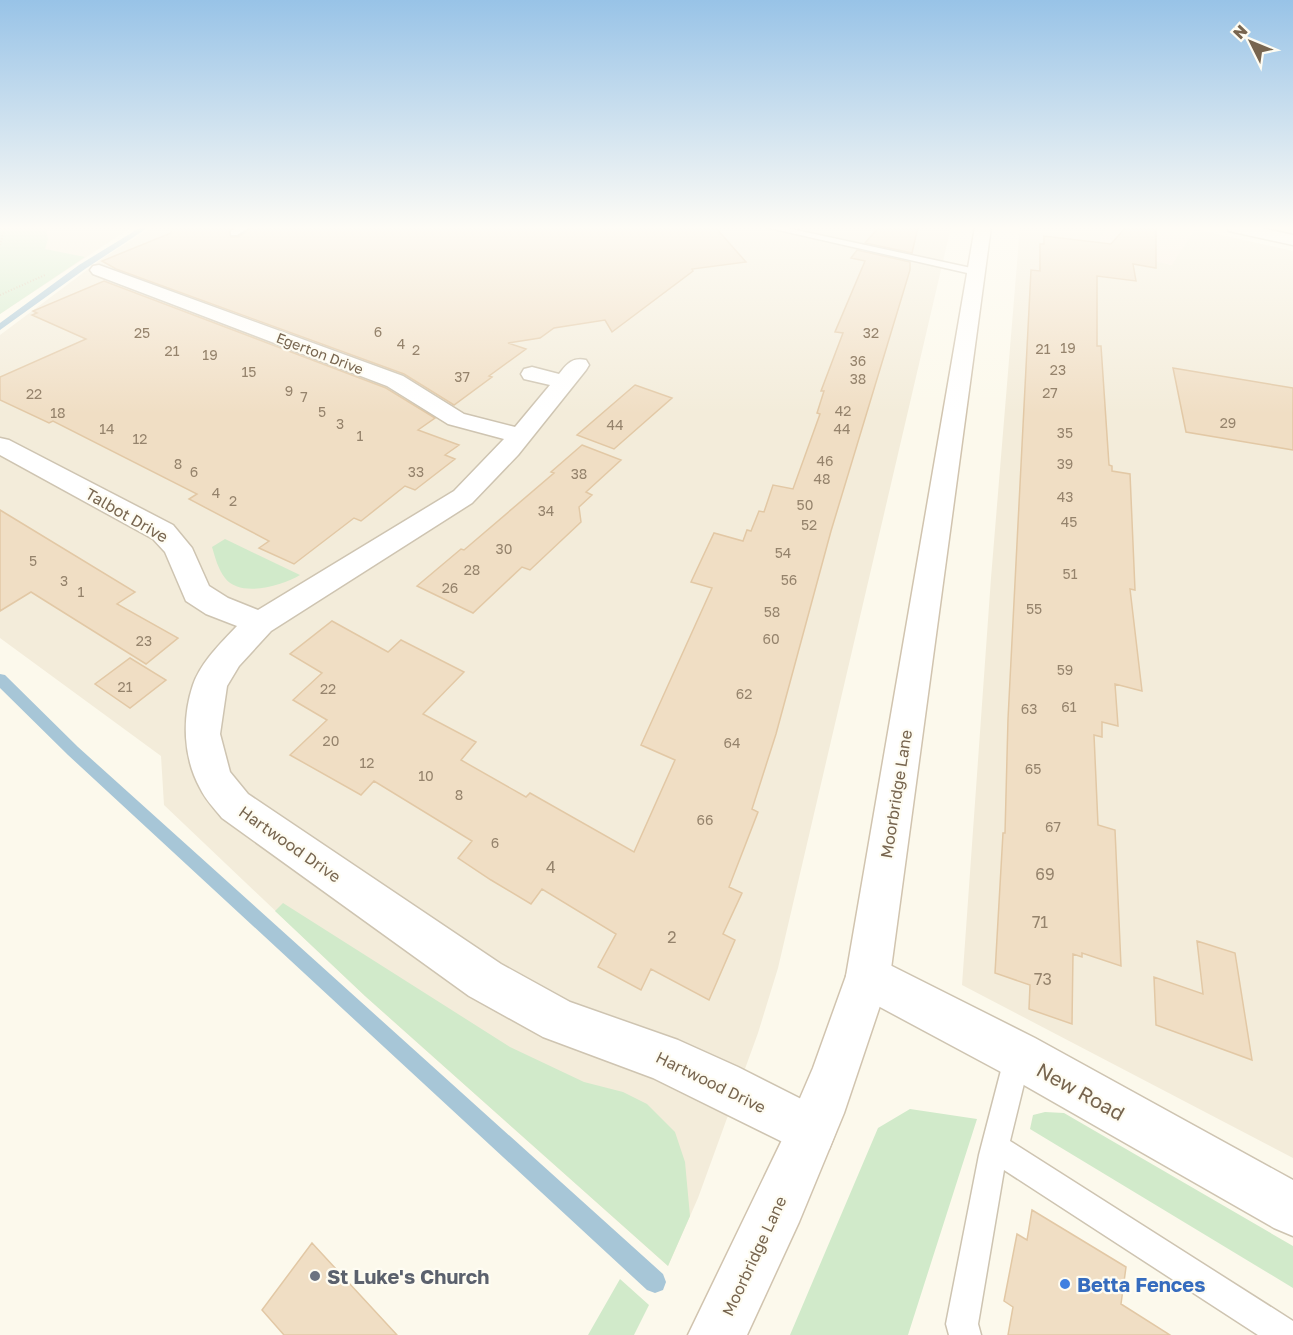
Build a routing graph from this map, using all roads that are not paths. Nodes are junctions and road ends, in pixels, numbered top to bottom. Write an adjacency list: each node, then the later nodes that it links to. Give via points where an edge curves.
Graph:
1 (150, 289): 4 (street, Egerton Drive, via 395,381 456,419)
2 (973, 289): 7 (street, Moorbridge Lane)
3 (558, 374): 4 (street, Hartwood Drive)
4 (520, 436): 6 (street, Hartwood Drive, via 488,475 463,497)
5 (0, 445): 6 (street, Talbot Drive, via 163,532 178,548 197,593 217,606)
6 (260, 622): 9 (street, Hartwood Drive, via 227,657 210,685 202,734 214,779 235,806 485,980 559,1021 661,1057)
7 (868, 976): 8 (street, New Road); 9 (street, Moorbridge Lane, via 850,1036)
8 (1018, 1055): 10 (lane, via 1001,1113); 11 (street, New Road)
9 (811, 1131): 12 (street, Moorbridge Lane)
10 (996, 1148): 13 (lane, via 962,1324); 14 (lane)
11 (1293, 1209)
12 (717, 1335)
13 (965, 1335)
14 (1286, 1335)

